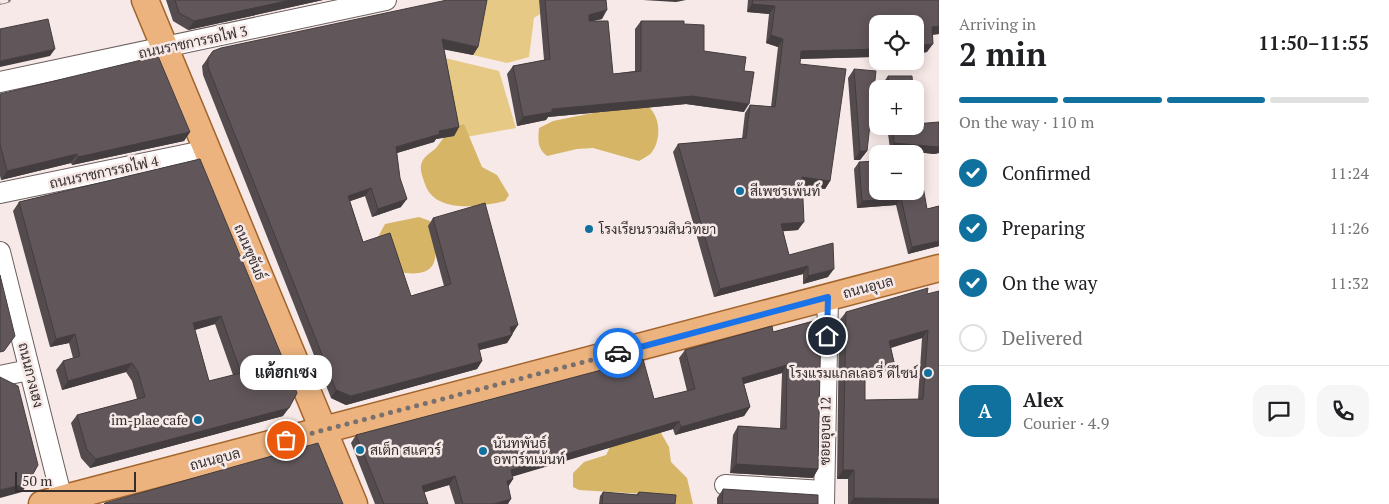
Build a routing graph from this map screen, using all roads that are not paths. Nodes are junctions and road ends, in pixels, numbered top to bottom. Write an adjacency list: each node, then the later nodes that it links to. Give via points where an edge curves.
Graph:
1 (146, 0): 3 (main road, ถนนขุขันธ์)
2 (386, 0): 3 (street, ถนนราชการรถไฟ 3)
3 (166, 49): 4 (street, ถนนราชการรถไฟ 3); 5 (main road, ถนนขุขันธ์)
4 (0, 82)
5 (208, 150): 6 (street, ถนนราชการรถไฟ 4); 12 (main road, ถนนขุขันธ์)
6 (0, 193)
7 (0, 252): 10 (street, ถนนกวงเฮง)
8 (939, 268): 9 (main road, ถนนอุบล)
9 (828, 297): 12 (main road, ถนนอุบล); 14 (street, ซอยอุบล 12)
10 (30, 370): 11 (street); 15 (street, ถนนกวงเฮง)
11 (0, 376)
12 (324, 430): 15 (main road, ถนนอุบล); 16 (main road, ถนนขุขันธ์)
13 (725, 485): 14 (street)
14 (824, 498)
15 (57, 503)
16 (354, 504)

